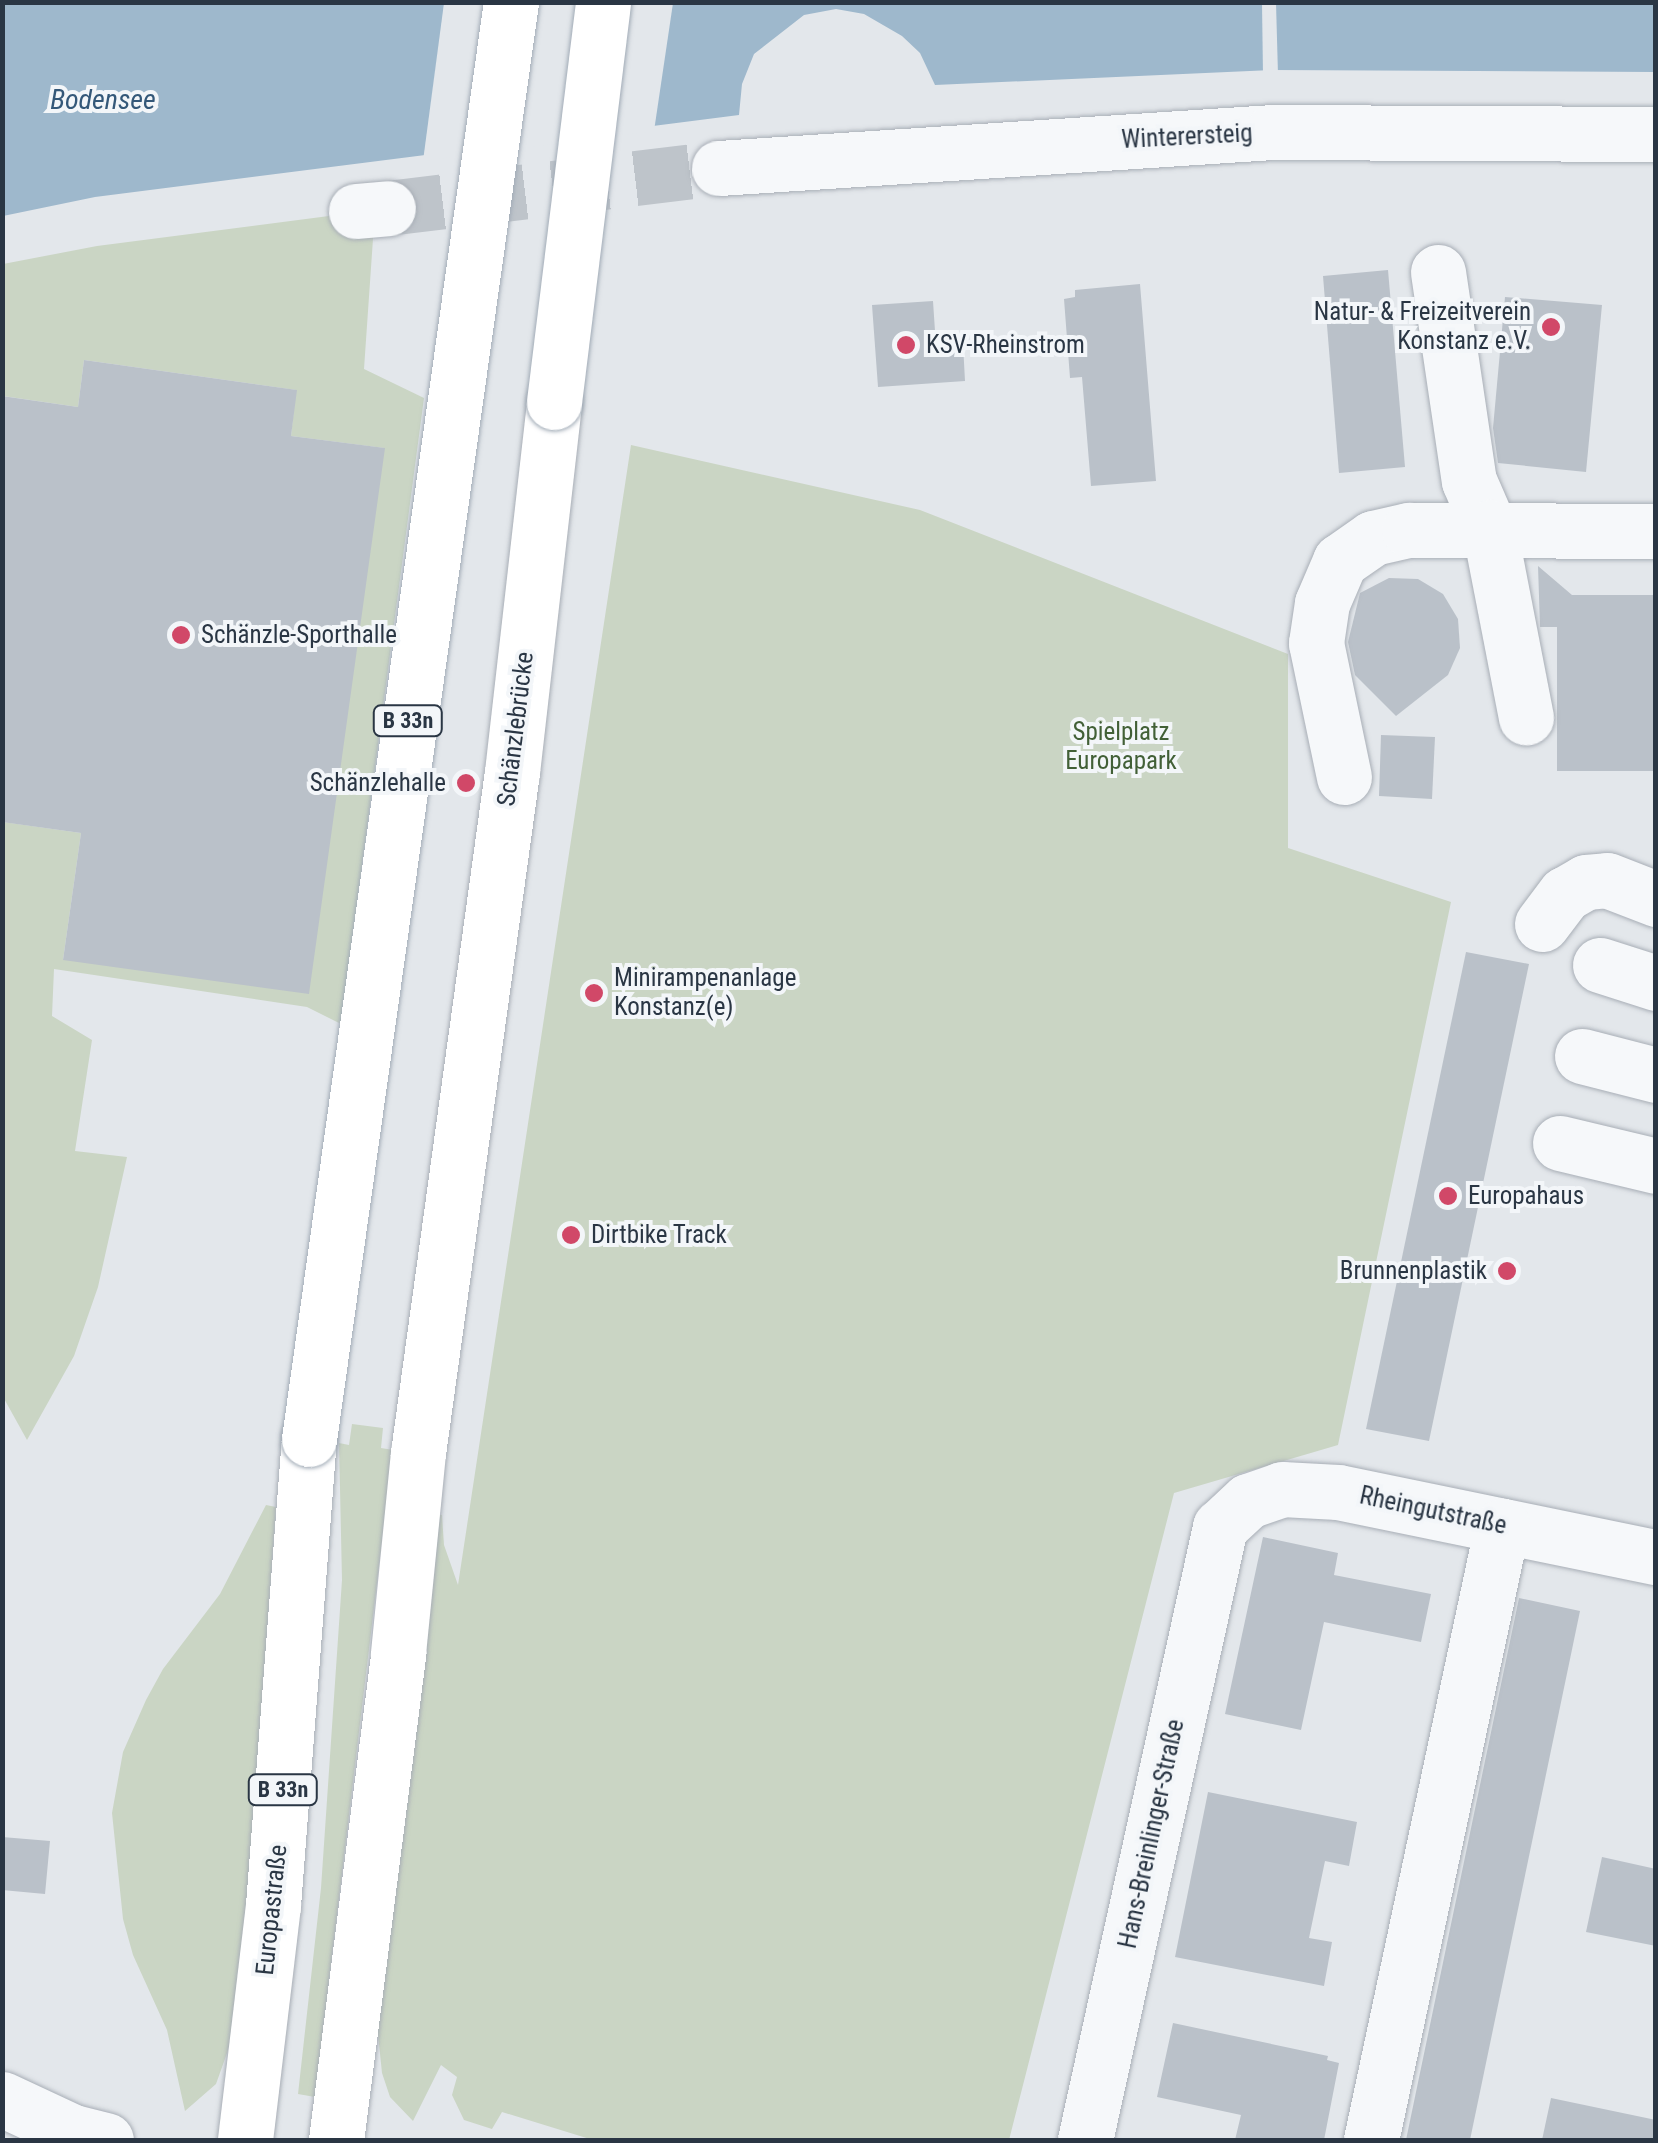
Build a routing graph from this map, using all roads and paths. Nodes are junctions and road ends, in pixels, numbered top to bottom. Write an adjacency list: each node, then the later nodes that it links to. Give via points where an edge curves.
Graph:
1 (511, 2): 23 (main road, Europastraße / B 33n, bridge, via 310,1439 278,1849)
2 (603, 2): 24 (main road, Schänzlebrücke, bridge, via 512,772 418,1454)
3 (1656, 134): 4 (street, Winterersteig, via 1272,132)
4 (719, 168)
5 (1438, 272): 6 (street, via 1468,481)
6 (1490, 527): 7 (street); 8 (street); 9 (street, via 1372,538 1340,561 1322,602 1316,643)
7 (1656, 530)
8 (1526, 717)
9 (1344, 777)
10 (1656, 899): 11 (street, via 1607,880 1586,882 1564,894)
11 (1542, 924)
12 (1600, 965): 13 (street)
13 (1656, 983)
14 (1582, 1056): 15 (street)
15 (1656, 1075)
16 (1560, 1144): 17 (street)
17 (1656, 1166)
18 (1502, 1526): 19 (street, Rheingutstraße, via 1338,1492 1282,1489 1248,1501); 20 (street, Rheingutstraße); 26 (street)
19 (1220, 1527): 25 (street, Hans-Breinlinger-Straße)
20 (1656, 1557)
21 (2, 2099): 22 (street, via 72,2132)
22 (106, 2140)
23 (244, 2140)
24 (336, 2140)
25 (1085, 2140)
26 (1371, 2140)

